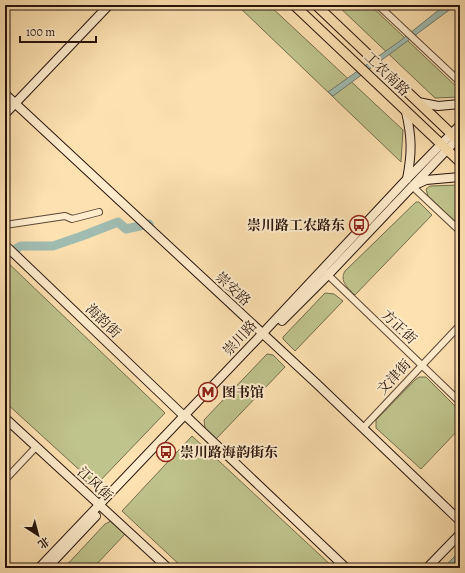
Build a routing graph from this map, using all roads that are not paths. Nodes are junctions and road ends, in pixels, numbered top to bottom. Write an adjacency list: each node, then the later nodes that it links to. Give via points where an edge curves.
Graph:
1 (109, 5): 8 (street)
2 (294, 5): 10 (main road, 工农南路)
3 (316, 5): 7 (main road, 工农南路)
4 (378, 5): 5 (street)
5 (460, 82)
6 (5, 94): 8 (street, 崇安路)
7 (418, 102): 9 (street, via 438,106); 13 (main road, 工农南路)
8 (15, 104): 11 (street); 24 (street, 崇安路)
9 (460, 104)
10 (406, 112): 14 (main road, 工农南路); 17 (street, via 411,133)
11 (5, 114)
12 (460, 125): 13 (street, 崇川路)
13 (457, 138): 14 (street, 崇川路)
14 (444, 147): 15 (main road, 工农南路); 17 (street, 崇川路)
15 (460, 162)
16 (460, 177): 17 (street)
17 (410, 182): 20 (street); 22 (street, 崇川路)
18 (100, 212): 19 (street, via 72,219 65,216)
19 (5, 225)
20 (460, 230)
21 (5, 245): 27 (street, 海韵街)
22 (325, 272): 24 (street, 崇川路); 25 (street, 方正街)
23 (460, 325): 25 (street, 文津街)
24 (264, 336): 27 (street, 崇川路); 29 (street, 崇安路)
25 (422, 366): 26 (street, 方正街); 29 (street, 文津街)
26 (460, 402)
27 (186, 417): 32 (street, 崇川路); 38 (street, 海韵街)
28 (5, 418): 30 (street, 江风街)
29 (363, 428): 33 (street, 崇安路)
30 (36, 447): 31 (street); 32 (street, 江风街)
31 (5, 480)
32 (101, 507): 35 (street, 崇川路); 36 (street, 崇川路); 37 (street, 江风街)
33 (460, 521)
34 (460, 534): 39 (street)
35 (38, 568)
36 (47, 568)
37 (168, 568)
38 (346, 568)
39 (427, 568)

